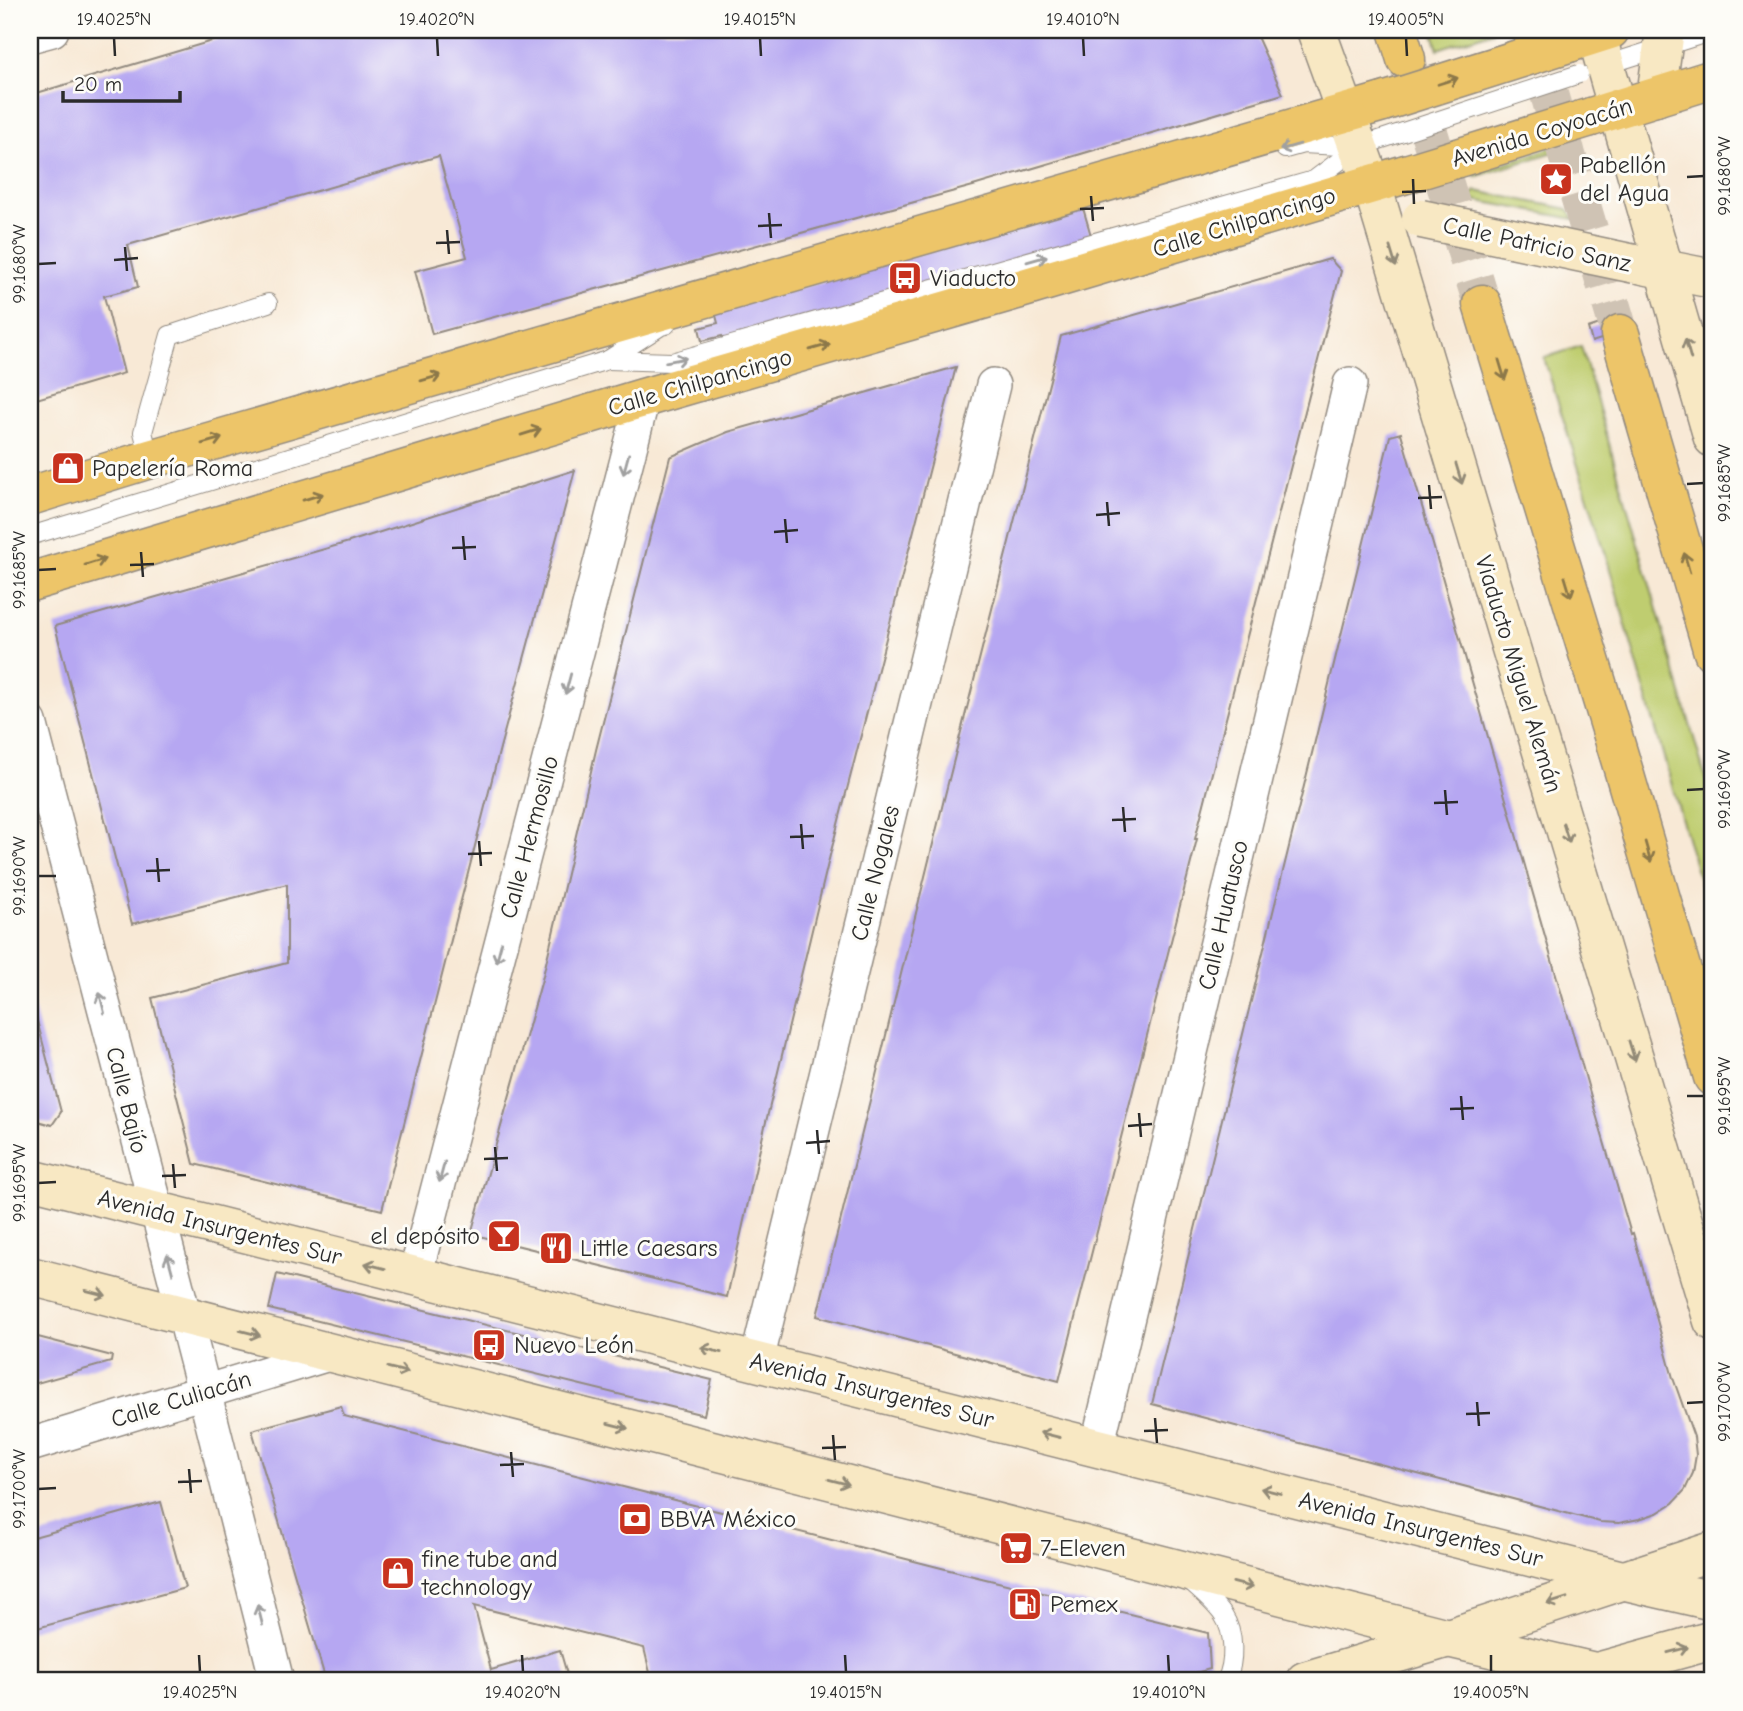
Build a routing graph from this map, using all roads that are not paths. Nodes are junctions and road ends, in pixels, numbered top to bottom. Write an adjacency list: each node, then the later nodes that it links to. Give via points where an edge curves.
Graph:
1 (52, 30): 4 (street)
2 (1316, 30): 10 (main road, Viaducto Miguel Alemán)
3 (1713, 31): 5 (lane)
4 (30, 36)
5 (1664, 38): 6 (lane); 8 (main road)
6 (1593, 46): 9 (main road); 10 (main road, bridge)
7 (1713, 79): 8 (main road, Avenida Coyoacán)
8 (1656, 97): 9 (main road, Avenida Coyoacán)
9 (1604, 113): 12 (main road, Avenida Coyoacán, bridge); 14 (main road)
10 (1352, 131): 11 (lane, one-way to 11); 12 (main road, Viaducto Miguel Alemán); 19 (lane, one-way to 10, via 672,362 1314,180); 24 (main road, one-way to 10)
11 (1263, 155)
12 (1389, 179): 14 (main road, Calle Patricio Sanz, bridge, via 1421,219); 22 (main road, Calle Chilpancingo, one-way to 12); 36 (main road, Viaducto Miguel Alemán, one-way to 36)
13 (1169, 181): 19 (lane, via 662,326)
14 (1651, 267): 15 (main road, Calle Patricio Sanz); 23 (main road, one-way to 14)
15 (1713, 279)
16 (268, 303): 24 (lane, via 170,335 143,432)
17 (1482, 304): 30 (main road, one-way to 30)
18 (1620, 334): 28 (main road, one-way to 18)
19 (608, 360): 26 (lane)
20 (1350, 384): 41 (street, Calle Huatusco)
21 (993, 385): 38 (street, Calle Nogales)
22 (643, 398): 27 (main road, Calle Chilpancingo, one-way to 22); 34 (street, Calle Hermosillo, one-way to 34)
23 (1713, 438)
24 (150, 459): 25 (main road)
25 (30, 496)
26 (30, 536)
27 (30, 582)
28 (1713, 652)
29 (30, 722): 32 (street, Calle Bajío, one-way to 29)
30 (1713, 1077)
31 (30, 1179): 32 (main road, Avenida Insurgentes Sur)
32 (156, 1212): 34 (main road, Avenida Insurgentes Sur, one-way to 32); 35 (street, Calle Bajío, one-way to 32)
33 (30, 1276): 35 (main road, one-way to 35)
34 (415, 1276): 38 (main road, Avenida Insurgentes Sur, one-way to 34)
35 (184, 1315): 37 (main road, one-way to 37); 39 (street, Calle Bajío)
36 (1713, 1321)
37 (332, 1353): 39 (street, Calle Culiacán); 43 (main road, one-way to 43)
38 (757, 1362): 41 (main road, Avenida Insurgentes Sur, one-way to 38)
39 (204, 1391): 40 (street, Calle Culiacán); 49 (street, Calle Bajío, one-way to 39)
40 (30, 1445)
41 (1097, 1447): 44 (main road, Avenida Insurgentes Sur, one-way to 41)
42 (1713, 1550): 44 (main road)
43 (1177, 1569): 46 (main road, one-way to 46); 50 (lane, via 1224,1616 1233,1656)
44 (1622, 1580): 45 (main road, Avenida Insurgentes Sur); 46 (main road, one-way to 46)
45 (1713, 1601)
46 (1448, 1638): 48 (main road); 51 (main road)
47 (1713, 1640): 48 (main road, one-way to 47)
48 (1583, 1677): 52 (main road)
49 (277, 1681)
50 (1226, 1681)
51 (1305, 1681)
52 (1634, 1681)

